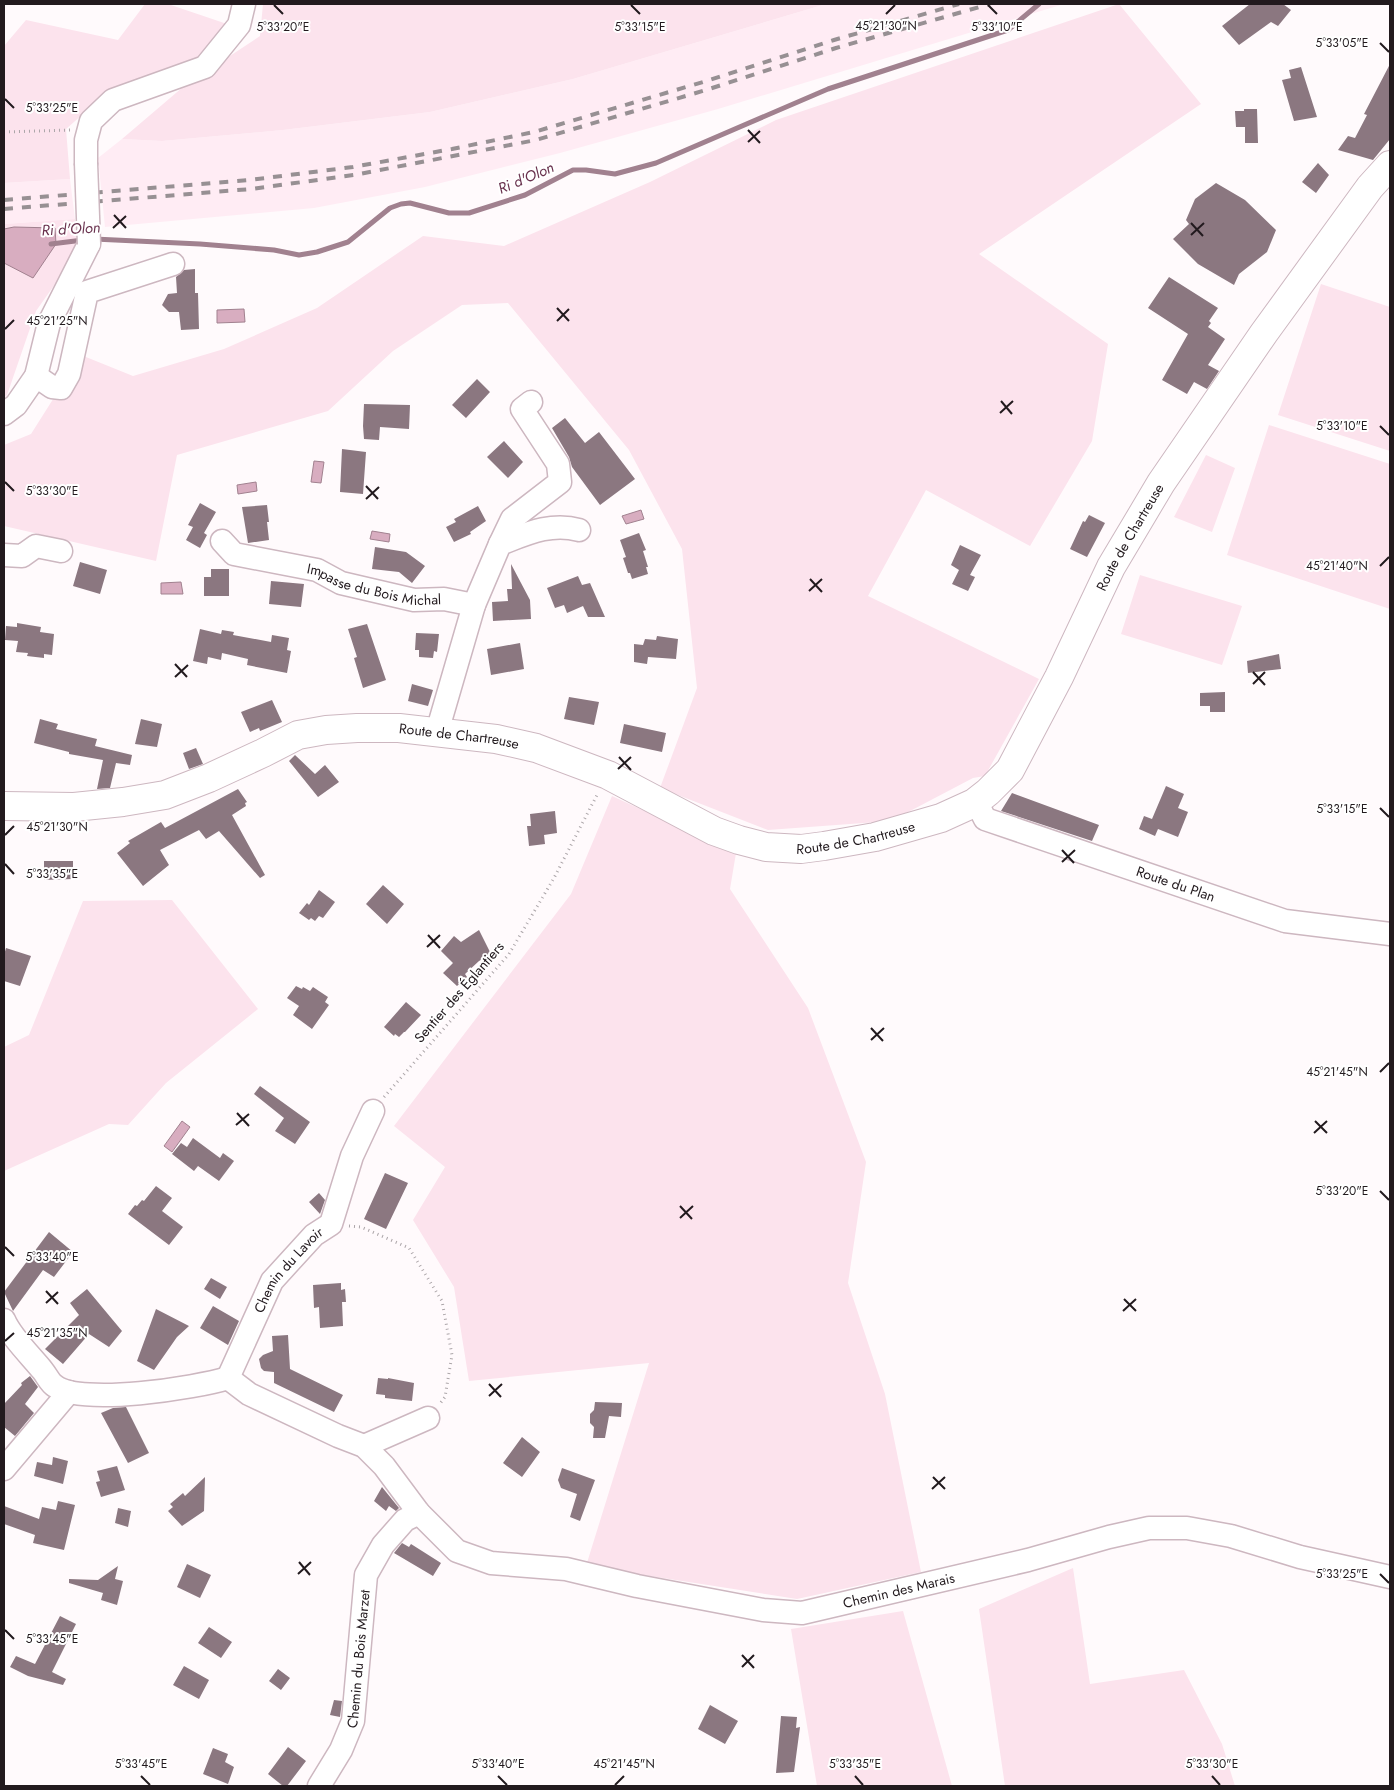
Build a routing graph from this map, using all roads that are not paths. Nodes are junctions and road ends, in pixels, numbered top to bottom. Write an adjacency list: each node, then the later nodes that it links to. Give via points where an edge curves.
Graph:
1 (244, 4): 4 (street, bridge, via 239,25 205,67 113,100 91,121 86,140 89,244 49,323)
2 (1390, 166): 14 (main road, Route de Chartreuse, via 1370,188 1264,333 1161,483 1111,566 1059,677 1010,770)
3 (173, 264): 4 (street, via 87,292 69,374 61,388 52,387)
4 (36, 376): 6 (street, via 16,405)
5 (532, 402): 9 (street, via 522,408 558,464 560,482 512,519)
6 (4, 414)
7 (579, 530): 9 (street, via 562,526 535,531)
8 (222, 541): 12 (street, Impasse du Bois Michal, via 234,554 317,570 341,583 414,600 444,599)
9 (500, 544): 12 (street)
10 (61, 552): 11 (street, via 36,546 22,556)
11 (4, 555)
12 (474, 605): 13 (street)
13 (437, 732): 14 (main road, Route de Chartreuse, via 514,742 566,758 608,775 714,831 766,847 801,849 876,837 942,818); 15 (main road, Route de Chartreuse, via 358,728 298,735 236,766 165,795 74,807)
14 (974, 803): 16 (street, Route du Plan, via 985,819 1285,921)
15 (4, 806)
16 (1390, 934)
17 (373, 1111): 19 (street, Chemin du Lavoir, via 352,1156 331,1224 314,1235 272,1281)
18 (4, 1320): 20 (street, via 55,1386)
19 (228, 1378): 20 (street, via 194,1386 114,1396); 22 (street, via 249,1394)
20 (69, 1392): 23 (street)
21 (428, 1418): 22 (street)
22 (364, 1446): 24 (street, via 384,1466)
23 (4, 1469)
24 (419, 1513): 25 (street, Chemin des Marais, via 457,1552 491,1563 566,1569 763,1610 802,1613 1149,1528 1187,1528 1231,1536 1300,1557); 26 (street, Chemin du Bois Marzet, via 405,1520 383,1545 366,1575 353,1721 342,1750)
25 (1390, 1577)
26 (319, 1786)

